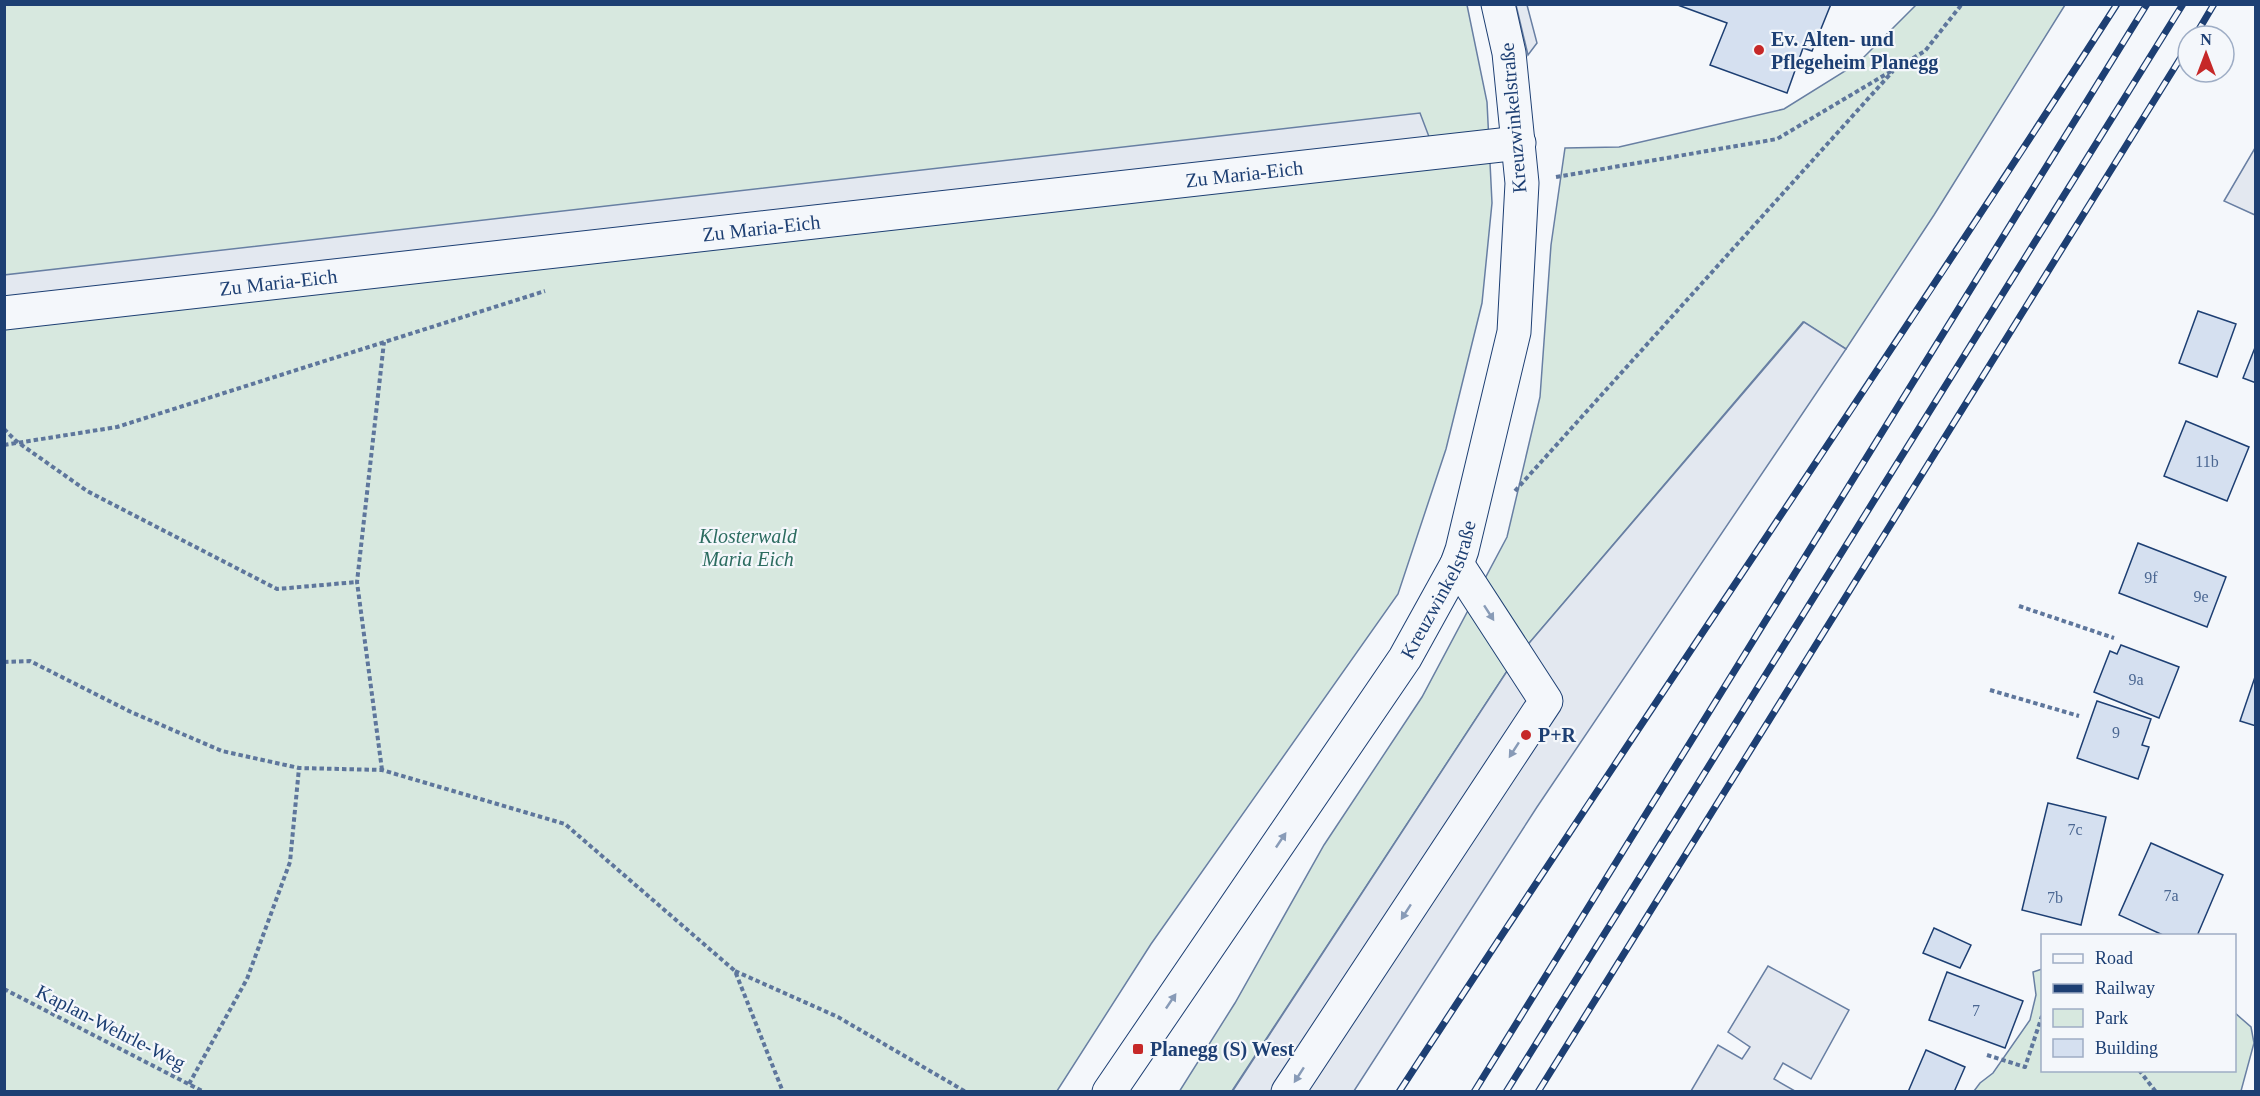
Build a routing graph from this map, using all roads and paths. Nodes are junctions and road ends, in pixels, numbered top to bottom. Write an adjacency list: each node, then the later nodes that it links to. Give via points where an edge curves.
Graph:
1 (1498, 4): 4 (street, Kreuzwinkelstraße, via 1509,52)
2 (1962, 4): 3 (path, via 1925,51)
3 (1896, 68): 5 (path, via 1777,139); 12 (path)
4 (1519, 143): 5 (street, Kreuzwinkelstraße); 7 (street, Zu Maria-Eich)
5 (1522, 183): 13 (street, Kreuzwinkelstraße, via 1514,332)
6 (551, 290): 8 (path)
7 (4, 314)
8 (384, 342): 10 (path, via 117,427); 14 (path)
9 (4, 429): 10 (path)
10 (16, 441): 11 (path); 14 (path, via 87,491 278,589)
11 (4, 445)
12 (1509, 497)
13 (1457, 564): 31 (street, Kreuzwinkelstraße, one-way to 13, via 1405,658); 32 (street, one-way to 32, via 1546,701)
14 (357, 582): 21 (path)
15 (2019, 606): 16 (path)
16 (2114, 638)
17 (4, 662): 20 (path, via 30,661 131,712 222,751)
18 (1990, 690): 19 (path)
19 (2079, 716)
20 (299, 768): 21 (path); 27 (path, via 290,862 247,979)
21 (382, 770): 22 (path, via 565,824)
22 (735, 971): 29 (path); 30 (path, via 838,1017)
23 (4, 989): 27 (path, Kaplan-Wehrle-Weg)
24 (2041, 1022): 25 (path, via 2025,1067)
25 (1987, 1055)
26 (2140, 1072): 33 (path)
27 (189, 1084): 28 (path, Kaplan-Wehrle-Weg)
28 (204, 1092)
29 (783, 1092)
30 (966, 1092)
31 (1109, 1092)
32 (1288, 1092)
33 (2156, 1092)

